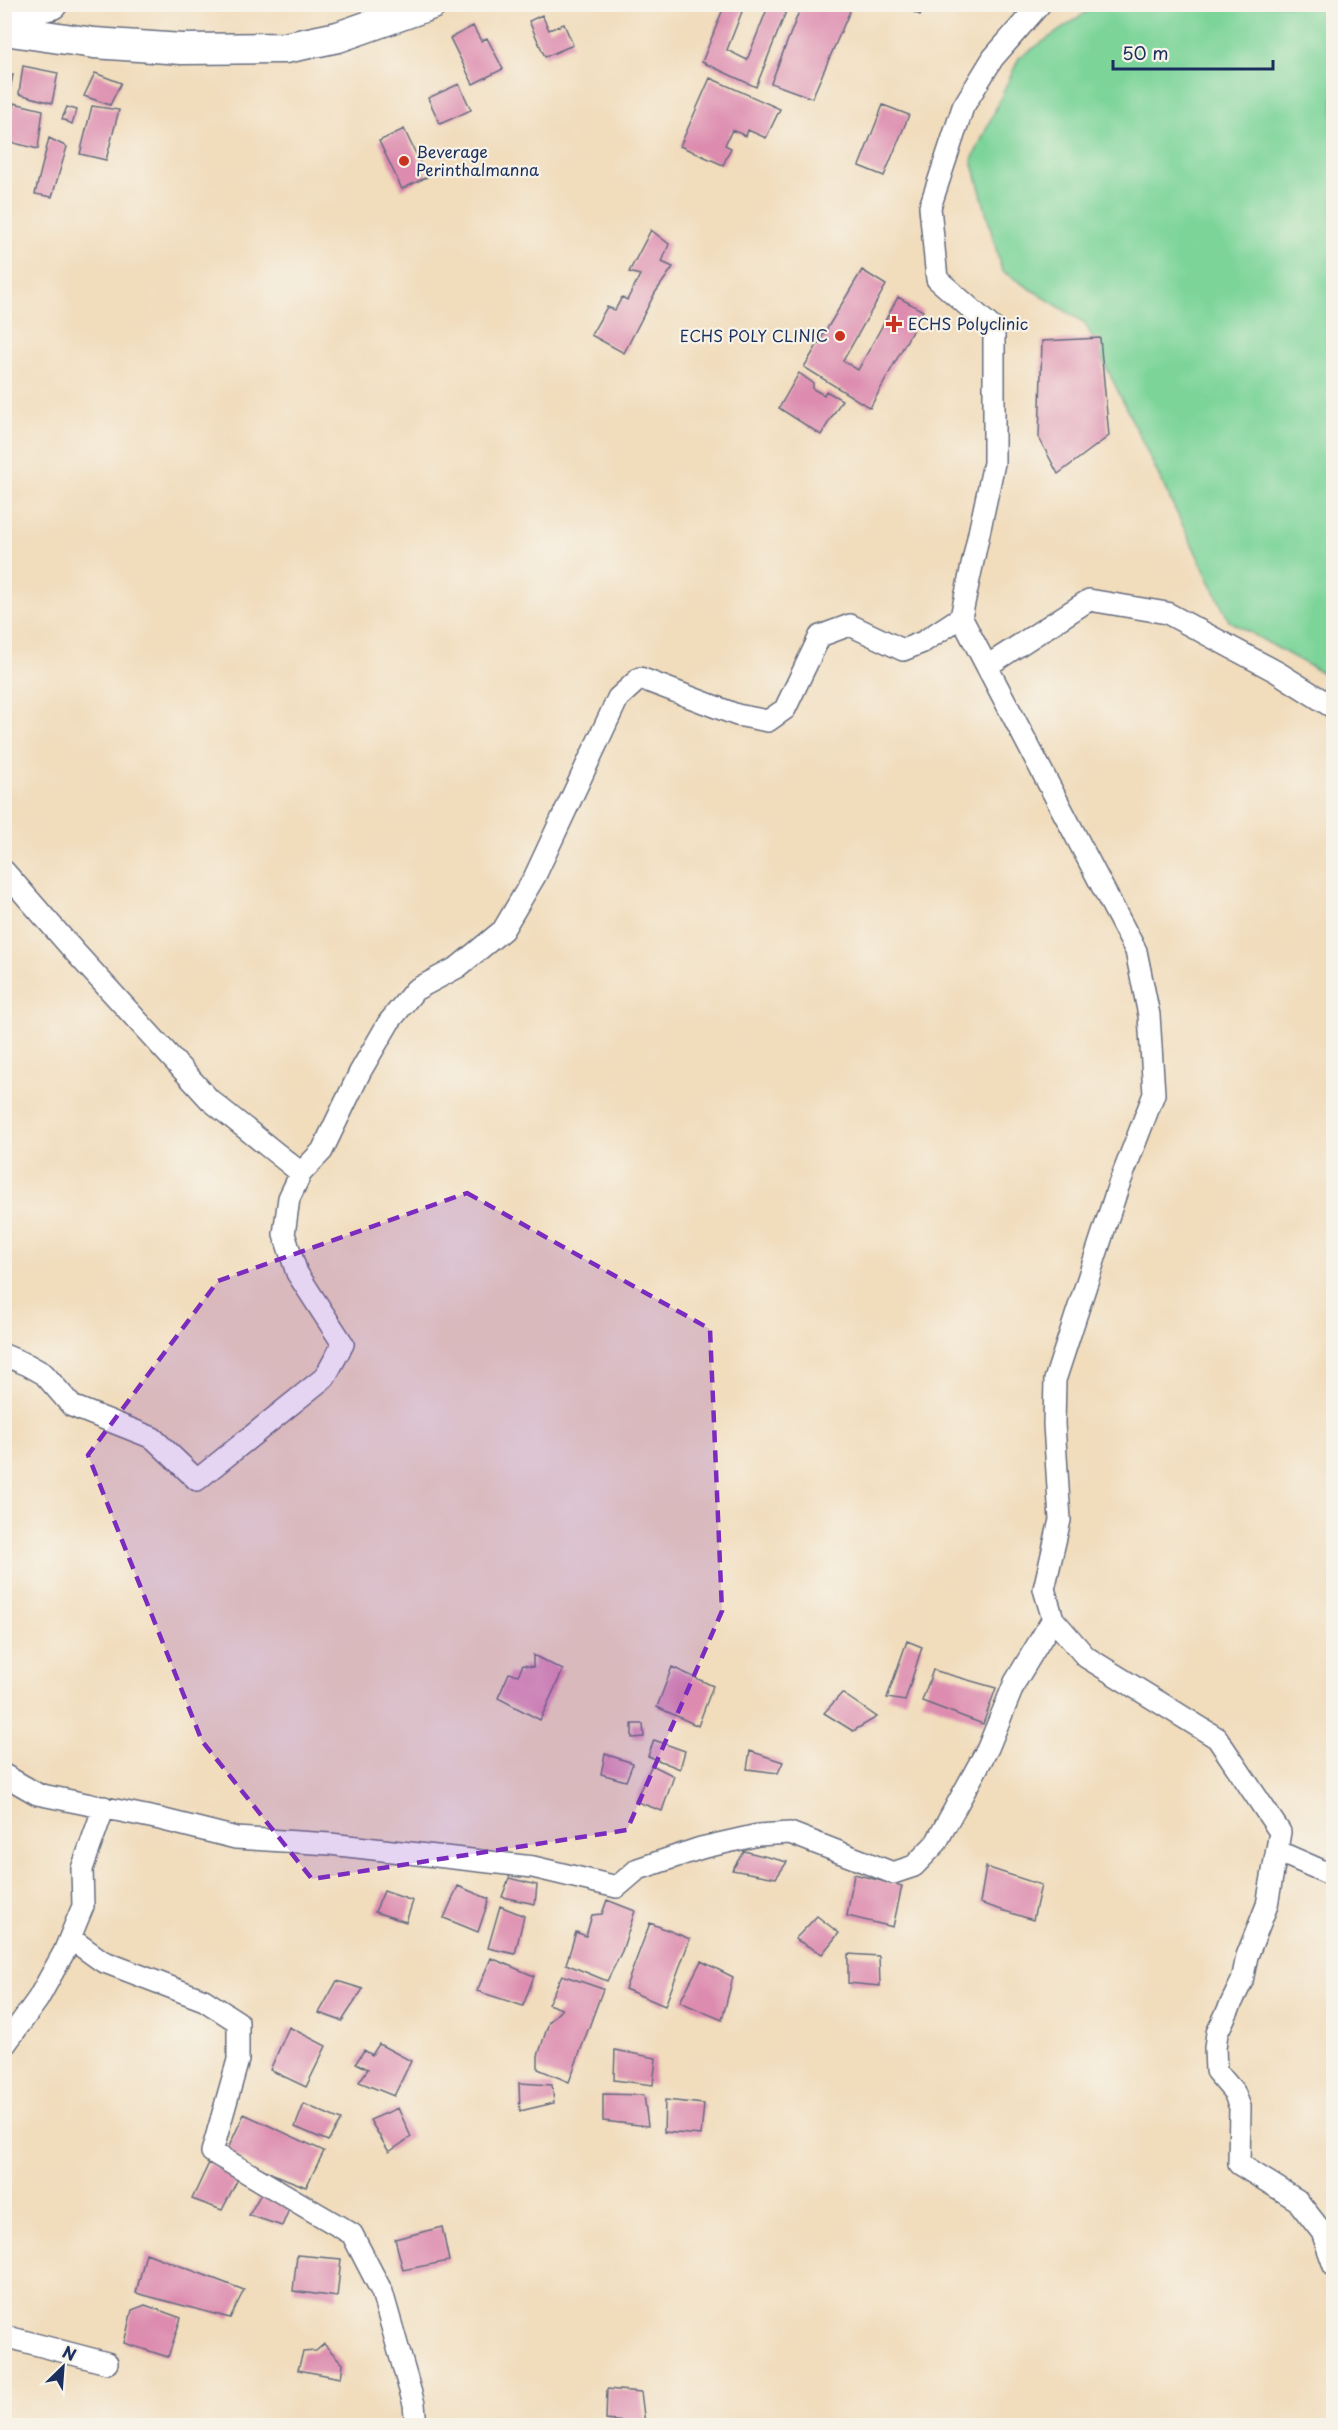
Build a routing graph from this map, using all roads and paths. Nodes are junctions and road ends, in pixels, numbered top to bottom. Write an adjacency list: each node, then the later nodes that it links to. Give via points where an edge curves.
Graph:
1 (52, 4): 4 (highway)
2 (432, 4): 5 (highway, via 338,37 285,48 182,49 94,43)
3 (1040, 4): 6 (street, via 993,58 963,107 930,207 937,279 994,329 994,463)
4 (4, 16)
5 (4, 30)
6 (961, 617): 7 (street); 10 (street, via 903,650 850,625 820,636 784,710 768,721 737,715 640,678 618,698 535,876 503,930 458,967 415,990 389,1022 360,1072 322,1151)
7 (987, 666): 8 (street, via 1089,600 1167,613 1277,672); 12 (street, via 1136,951 1149,1015 1154,1094 1118,1187 1055,1380 1060,1520 1044,1589)
8 (1334, 708)
9 (4, 871): 10 (street, via 210,1100)
10 (301, 1173): 11 (street, via 289,1198 284,1234 297,1274 343,1344 325,1377 197,1479 153,1438 72,1406 44,1374)
11 (4, 1355)
12 (1053, 1618): 14 (street, via 1015,1682 988,1748 936,1843 914,1866 893,1873 790,1833 758,1835 701,1848 638,1869 617,1887 533,1867 330,1844 236,1838); 15 (street, via 1086,1657 1216,1738 1280,1832)
13 (4, 1775): 14 (street, via 37,1794)
14 (104, 1807): 17 (street, via 82,1869 83,1905)
15 (1277, 1851): 16 (street); 19 (street, via 1267,1905 1247,1956 1242,1981 1217,2033 1214,2060 1216,2071 1240,2106 1239,2164 1297,2200 1322,2232)
16 (1334, 1876)
17 (70, 1938): 18 (street, via 38,1999); 22 (street, via 102,1961 204,2000 238,2022 238,2060 212,2152 352,2234 382,2292 414,2404)
18 (4, 2046)
19 (1334, 2266)
20 (4, 2336): 21 (street)
21 (107, 2363)
22 (416, 2426)

